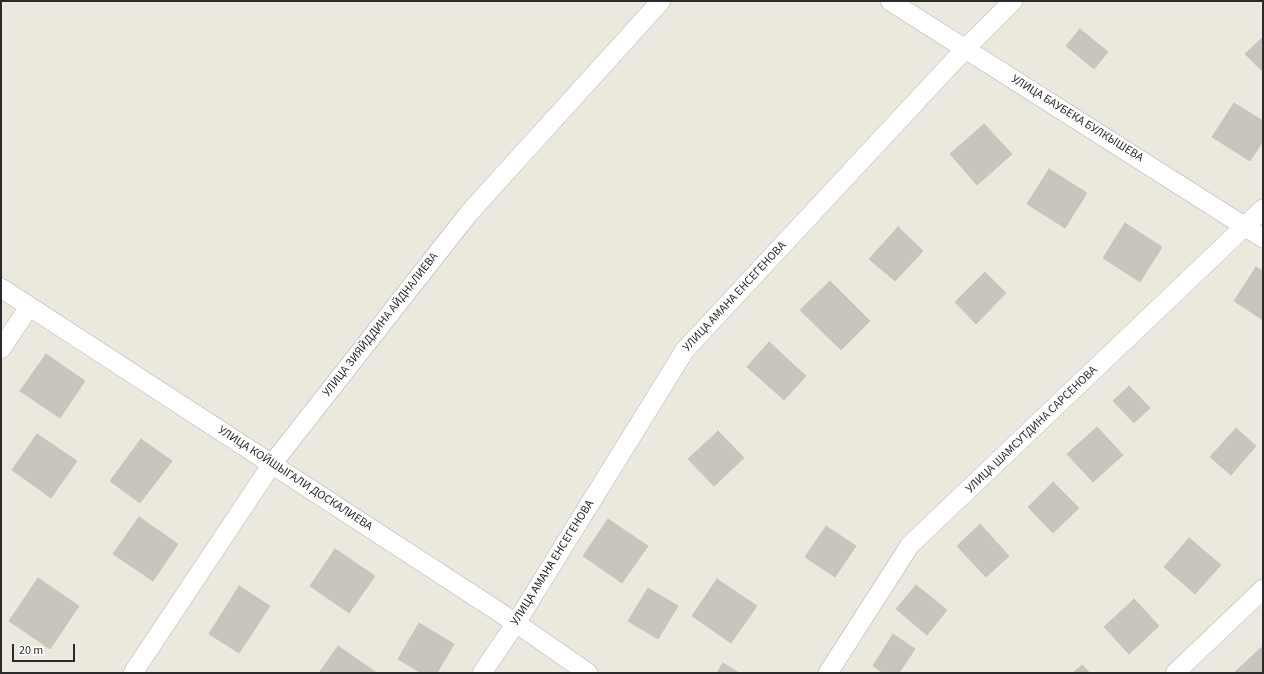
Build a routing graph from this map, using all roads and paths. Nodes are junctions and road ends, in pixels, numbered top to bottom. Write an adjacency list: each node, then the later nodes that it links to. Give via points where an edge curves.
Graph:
1 (661, 1): 11 (street, УЛИЦА ЗИЯЙДДИНА АЙДНАЛИЕВА, via 469,213)
2 (890, 1): 4 (street, УЛИЦА БАУБЕКА БУЛКЫШЕВА)
3 (1013, 1): 4 (street, УЛИЦА АМАНА ЕНСЕГЕНОВА)
4 (965, 49): 6 (street, УЛИЦА БАУБЕКА БУЛКЫШЕВА); 13 (street, УЛИЦА АМАНА ЕНСЕГЕНОВА, via 685,350)
5 (1263, 209): 6 (street, УЛИЦА ШАМСУТДИНА САРСЕНОВА)
6 (1246, 226): 7 (street, УЛИЦА БАУБЕКА БУЛКЫШЕВА); 17 (street, УЛИЦА ШАМСУТДИНА САРСЕНОВА, via 910,545)
7 (1263, 238)
8 (1, 288): 9 (street, УЛИЦА КОЙШЫГАЛИ ДОСКАЛИЕВА)
9 (29, 307): 10 (street); 11 (street, УЛИЦА КОЙШЫГАЛИ ДОСКАЛИЕВА)
10 (1, 349)
11 (272, 464): 13 (street, УЛИЦА КОЙШЫГАЛИ ДОСКАЛИЕВА); 14 (street, УЛИЦА ЗИЯЙДДИНА АЙДНАЛИЕВА)
12 (1263, 589): 18 (street)
13 (516, 623): 15 (street, УЛИЦА АМАНА ЕНСЕГЕНОВА); 16 (street, УЛИЦА КОЙШЫГАЛИ ДОСКАЛИЕВА)
14 (133, 673)
15 (482, 673)
16 (588, 673)
17 (828, 673)
18 (1175, 673)

